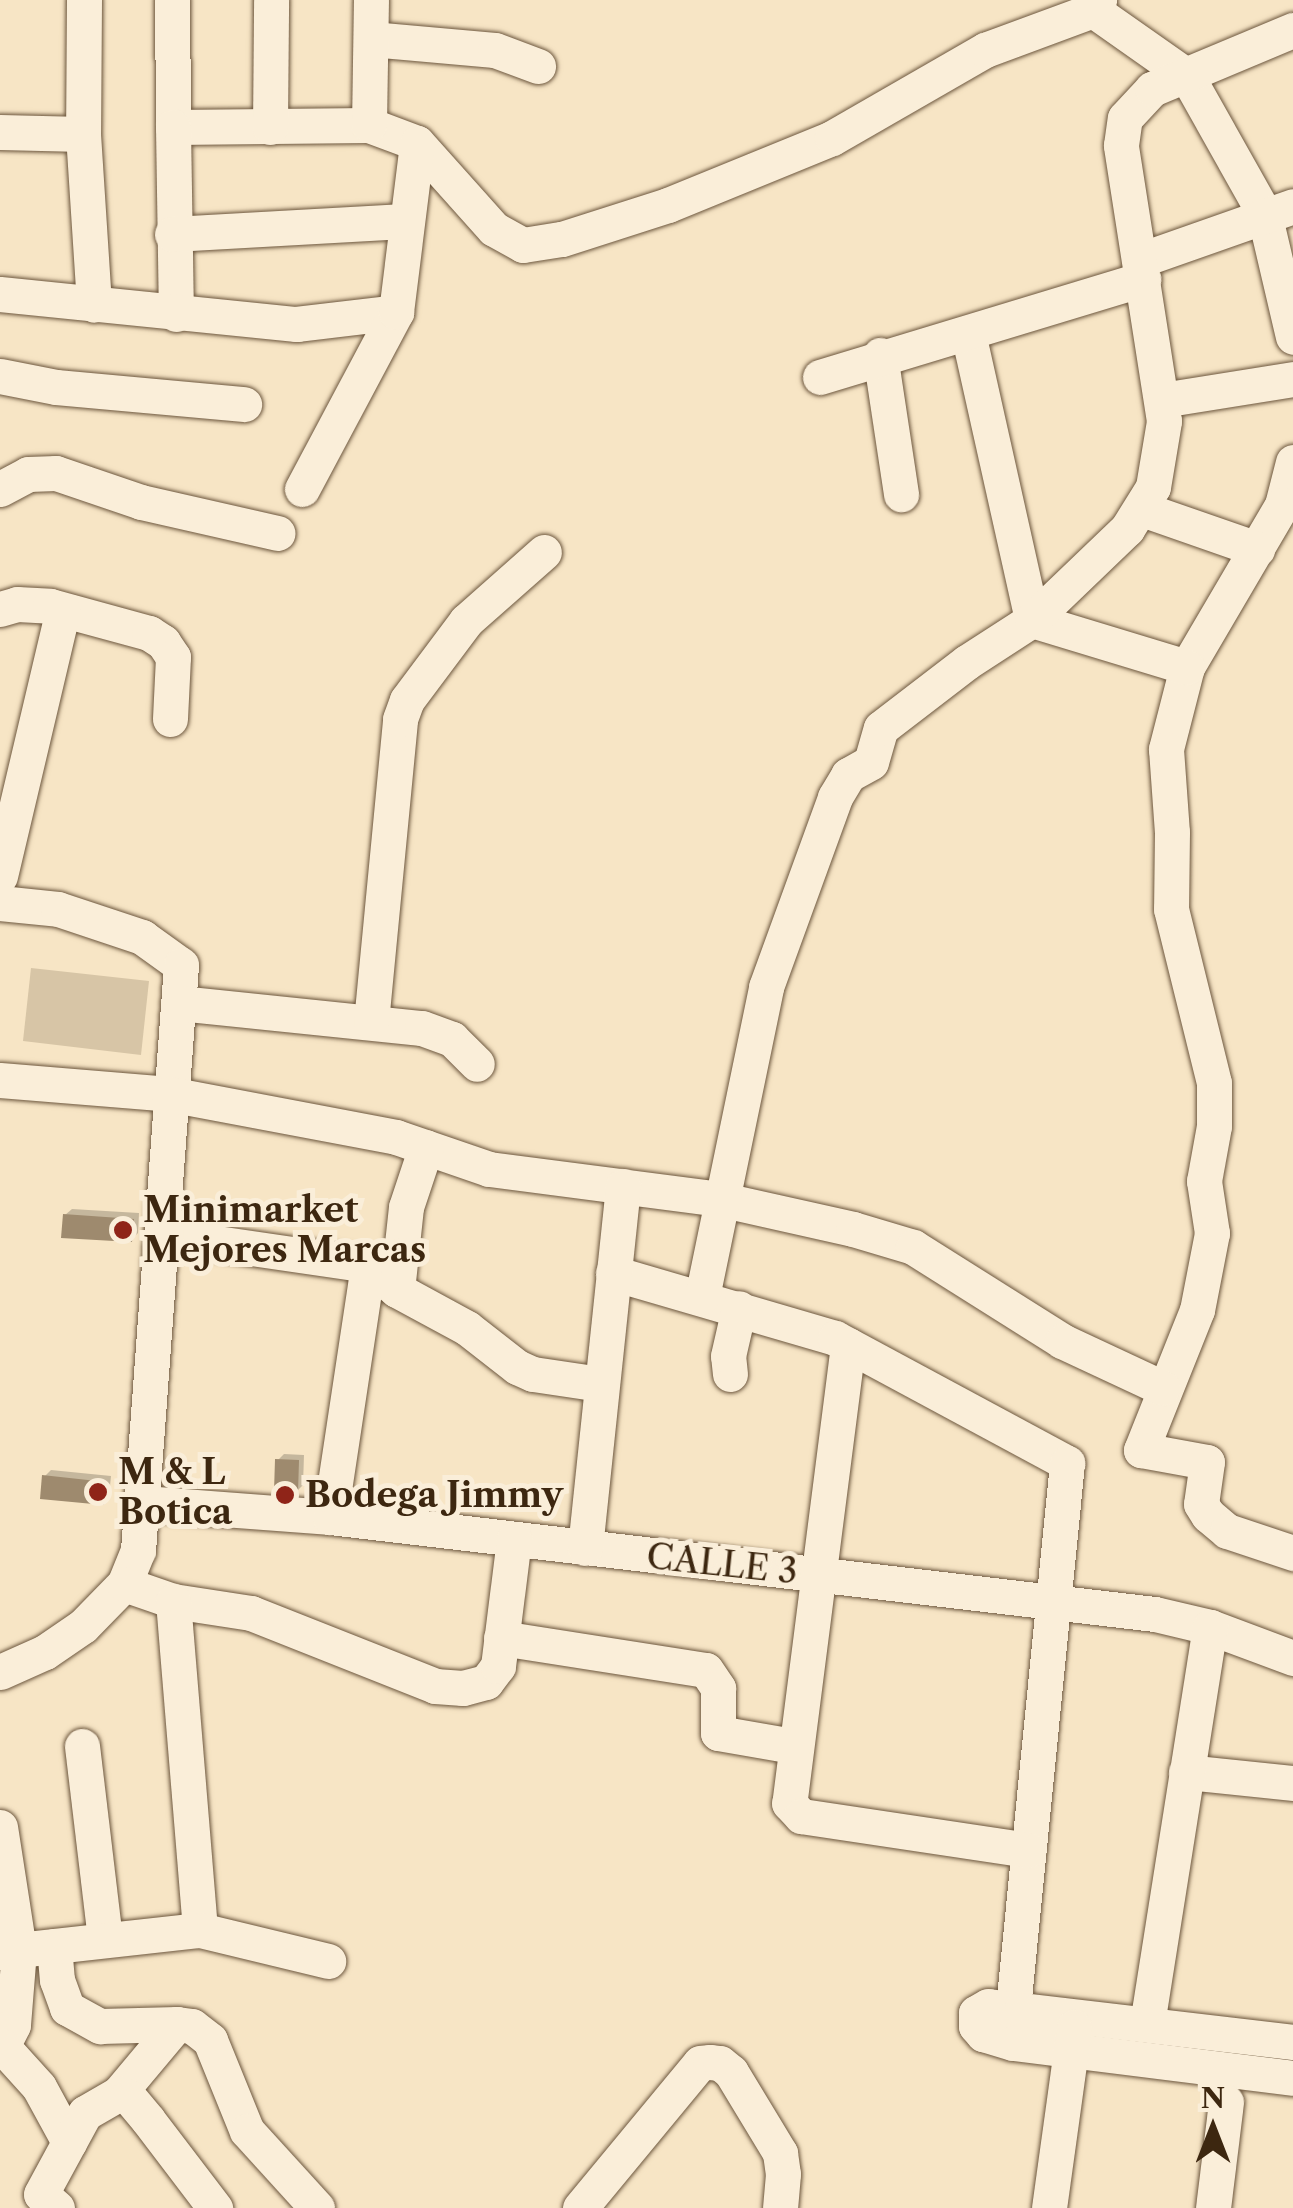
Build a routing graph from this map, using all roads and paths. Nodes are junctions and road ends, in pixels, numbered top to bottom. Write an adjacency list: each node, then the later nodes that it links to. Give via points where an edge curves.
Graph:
1 (84, 0): 14 (street)
2 (172, 0): 11 (street)
3 (271, 0): 12 (street)
4 (371, 0): 7 (street)
5 (1096, 5): 9 (street); 15 (street, via 985,50 832,138 562,239 523,245 494,229)
6 (1293, 30): 9 (street)
7 (371, 39): 8 (street, via 495,50); 10 (street)
8 (538, 66)
9 (1187, 76): 16 (street); 19 (street, via 1140,96 1125,118 1122,145)
10 (368, 125): 12 (street); 15 (street)
11 (172, 127): 12 (street); 18 (street)
12 (270, 127)
13 (0, 132): 14 (street)
14 (83, 134): 21 (street)
15 (417, 143): 17 (street)
16 (1279, 210): 19 (street); 25 (street)
17 (405, 221): 18 (street); 22 (street)
18 (172, 234): 23 (street)
19 (1141, 270): 24 (street); 30 (street)
20 (0, 294): 21 (street)
21 (94, 305): 23 (street)
22 (396, 312): 23 (street, via 296,324); 34 (street)
23 (176, 314)
24 (968, 333): 26 (street); 42 (street)
25 (1293, 336)
26 (880, 355): 28 (street); 35 (street)
27 (0, 376): 31 (street)
28 (820, 376)
29 (1293, 379): 30 (street)
30 (1162, 400): 36 (street, via 1160,464)
31 (244, 404)
32 (1293, 462): 38 (street, via 1282,505)
33 (0, 489): 37 (street, via 28,474 56,473 141,502)
34 (302, 489)
35 (901, 494)
36 (1142, 509): 38 (street); 42 (street)
37 (278, 533)
38 (1257, 548): 43 (street)
39 (544, 552): 48 (street, via 466,621 406,700)
40 (0, 609): 41 (street, via 17,604)
41 (63, 610): 44 (street, via 163,642 173,657); 45 (street)
42 (1032, 620): 43 (street); 54 (street, via 881,728 871,762 848,775 834,797 766,987)
43 (1187, 666): 64 (street, via 1166,749 1171,909 1214,1083 1204,1181 1212,1233 1197,1310)
44 (170, 719)
45 (0, 876)
46 (0, 904): 47 (street, via 58,909 142,936 181,965)
47 (179, 1003): 48 (street); 51 (street)
48 (371, 1022): 49 (street, via 452,1038)
49 (477, 1064)
50 (0, 1080): 51 (street)
51 (169, 1094): 52 (street); 55 (street)
52 (426, 1147): 53 (street, via 489,1170); 58 (street, via 406,1207)
53 (623, 1186): 54 (street); 57 (street)
54 (719, 1199): 59 (street); 64 (street, via 913,1248 1062,1340)
55 (162, 1236): 56 (street); 65 (street)
56 (368, 1265): 58 (street); 66 (street)
57 (613, 1273): 59 (street); 63 (street)
58 (397, 1290): 63 (street, via 467,1328 516,1367)
59 (702, 1297): 60 (street)
60 (739, 1308): 61 (street); 62 (street)
61 (848, 1344): 70 (street); 73 (street, via 1067,1463)
62 (730, 1374)
63 (600, 1384): 68 (street)
64 (1163, 1388): 69 (street, via 1140,1450 1207,1462 1201,1504 1208,1515 1227,1531)
65 (144, 1503): 66 (street, CALLE 3); 71 (street, via 138,1550)
66 (330, 1518): 67 (street, CALLE 3)
67 (514, 1539): 68 (street, CALLE 3); 75 (street)
68 (585, 1548): 70 (street, CALLE 3)
69 (1293, 1554)
70 (816, 1574): 73 (street, CALLE 3); 79 (street)
71 (124, 1584): 72 (street); 77 (street, via 82,1626)
72 (172, 1601): 75 (street, via 251,1613 435,1686 486,1682 498,1666); 84 (street)
73 (1053, 1602): 74 (street, CALLE 3); 83 (street)
74 (1210, 1628): 76 (street, CALLE 3); 80 (street)
75 (501, 1638): 79 (street, via 706,1670 718,1688 718,1734)
76 (1293, 1658)
77 (0, 1672)
78 (82, 1746): 85 (street)
79 (793, 1746): 83 (street, via 789,1802 801,1816)
80 (1186, 1772): 81 (street); 89 (street)
81 (1293, 1783)
82 (0, 1827): 86 (street)
83 (1028, 1850): 90 (street, via 1013,2008 988,2006 976,2013 976,2026 995,2038)
84 (200, 1930): 85 (street); 87 (street)
85 (105, 1940): 86 (street)
86 (24, 1949): 88 (street, via 57,1980 67,2008 100,2026); 92 (street, via 13,2025)
87 (328, 1961)
88 (177, 2024): 94 (street); 99 (street, via 210,2040 247,2131)
89 (1147, 2024): 90 (street); 91 (street)
90 (1073, 2033): 93 (street); 102 (street)
91 (1293, 2042)
92 (1, 2049): 96 (street, via 39,2087)
93 (1293, 2078)
94 (119, 2094): 96 (street, via 85,2114); 98 (street, via 148,2120)
95 (1226, 2102): 103 (street)
96 (70, 2142): 97 (street)
97 (42, 2203)
98 (214, 2208)
99 (318, 2208)
100 (580, 2208): 101 (street, via 700,2063 710,2062 731,2072 780,2153)
101 (780, 2208)
102 (1049, 2208)
103 (1213, 2208)

